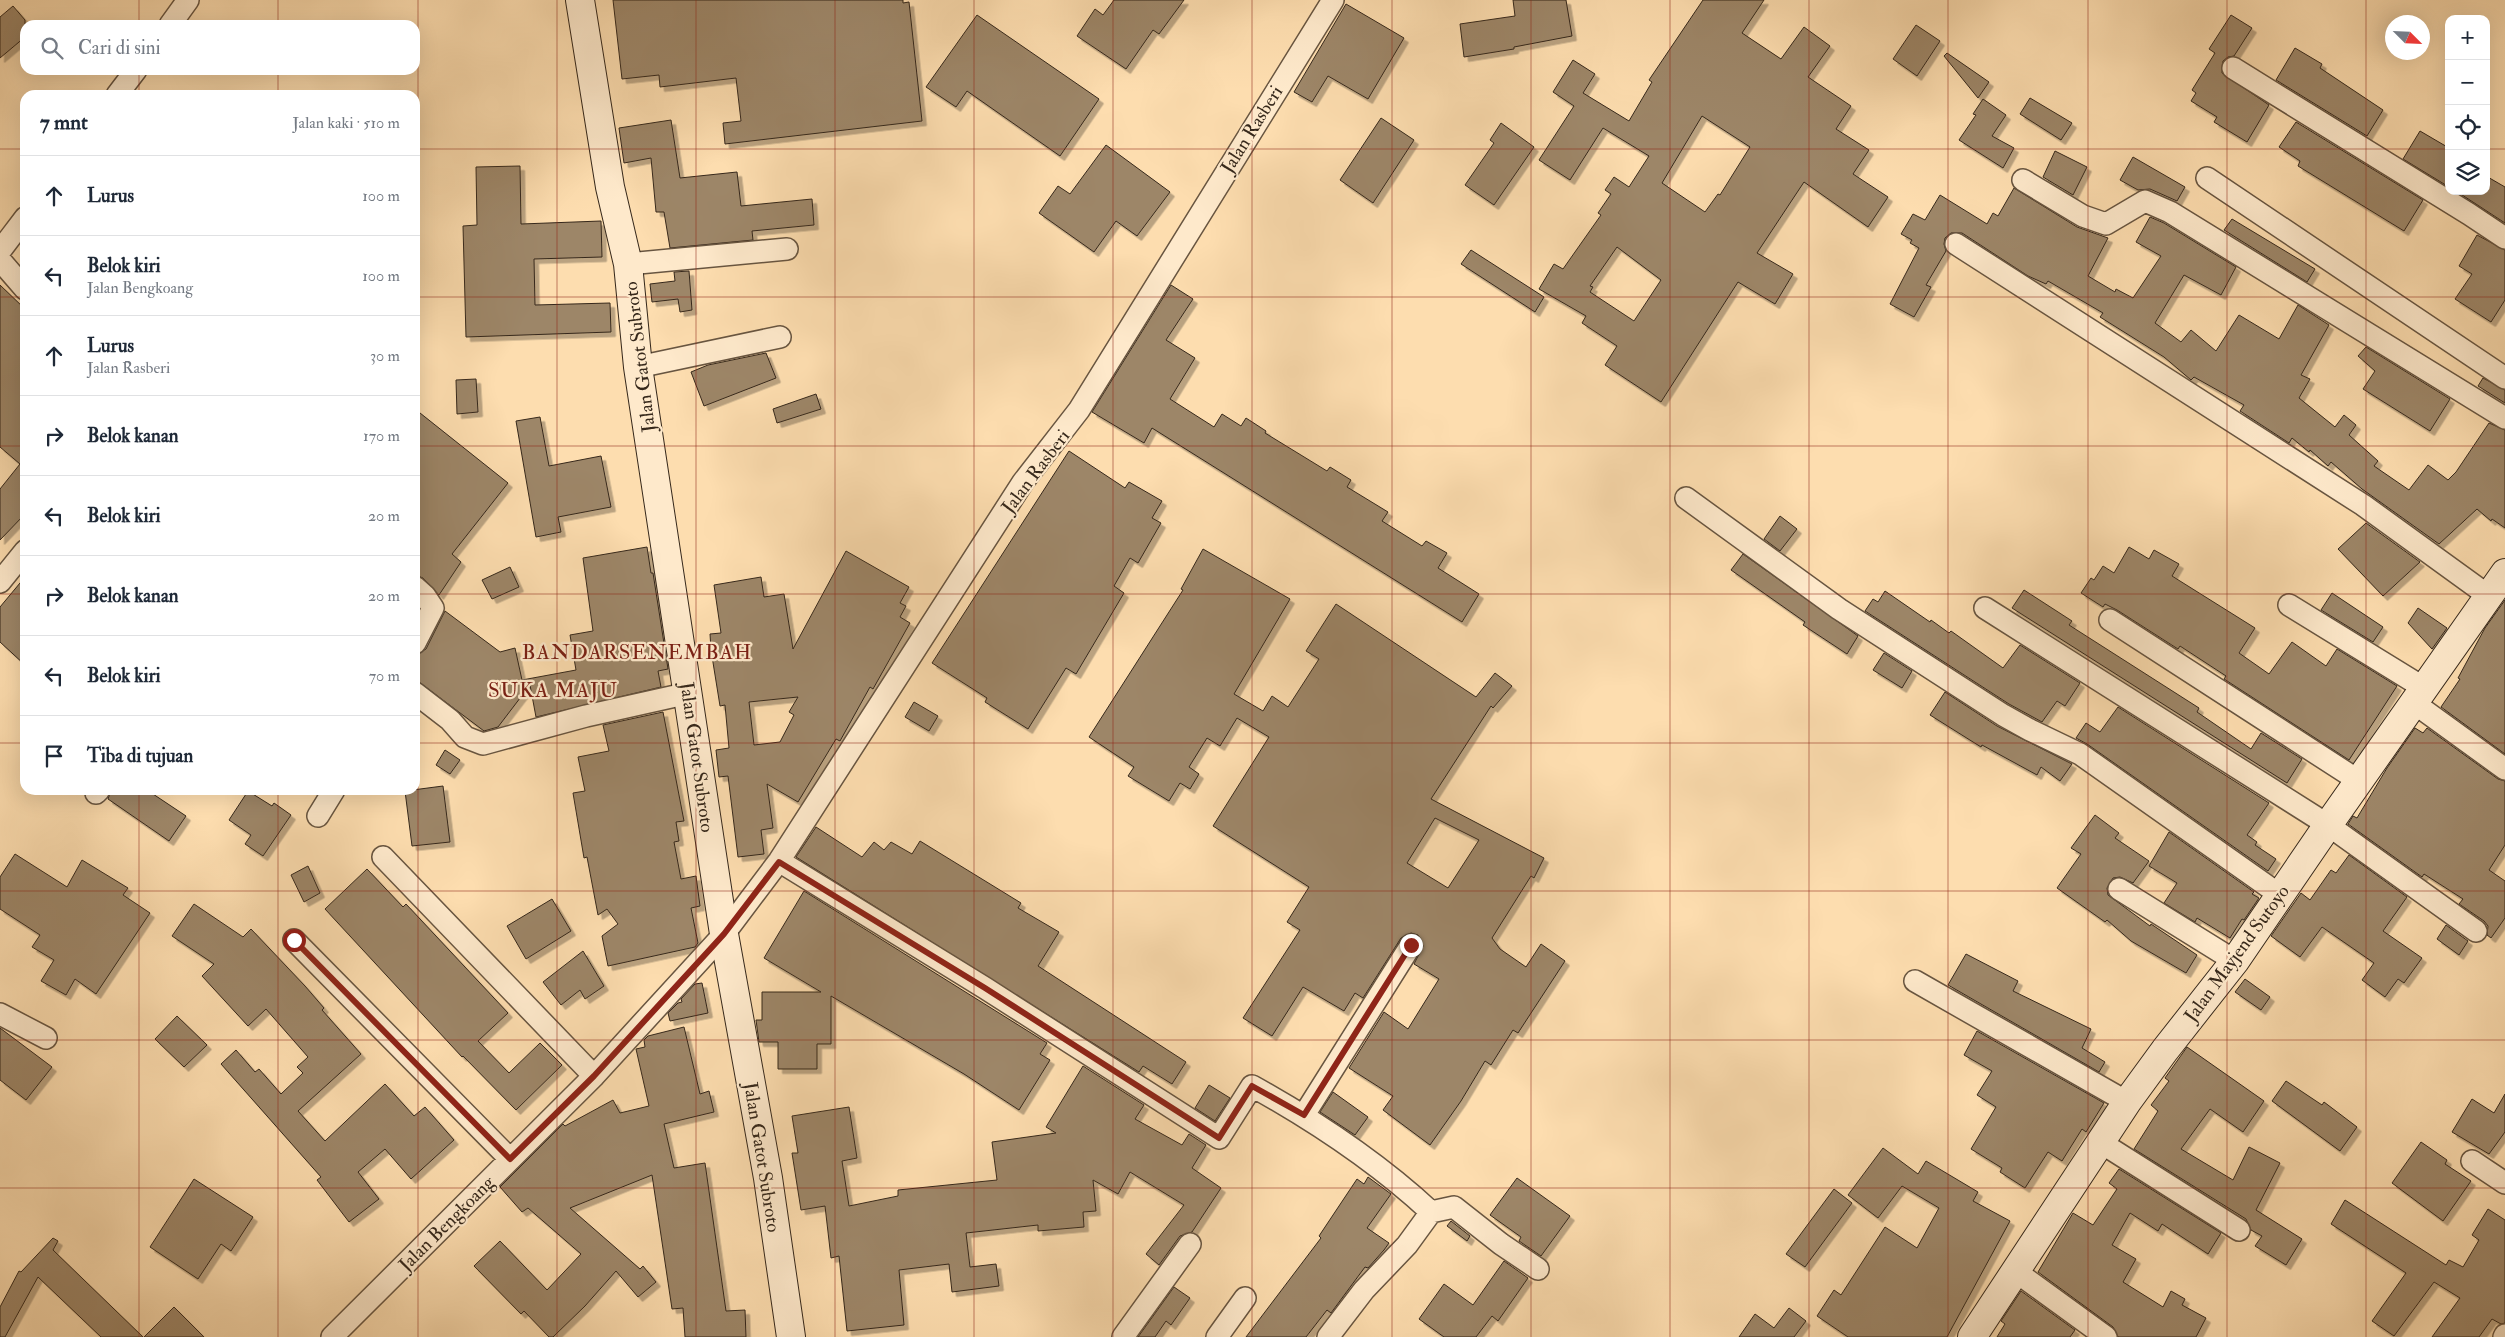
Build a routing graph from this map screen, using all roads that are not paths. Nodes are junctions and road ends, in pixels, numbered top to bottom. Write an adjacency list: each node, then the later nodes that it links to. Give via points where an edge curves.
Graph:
1 (188, 0): 4 (street)
2 (580, 0): 16 (main road, Jalan Gatot Subroto, via 610,187)
3 (1333, 0): 41 (street, Jalan Rasberi, via 1079,410 1023,482)
4 (174, 20)
5 (2233, 68): 11 (street)
6 (132, 75): 7 (street)
7 (121, 90)
8 (2207, 178): 20 (street)
9 (2023, 180): 21 (street, via 2083,216 2106,224 2145,201 2170,212)
10 (20, 225): 14 (street)
11 (2505, 238)
12 (1956, 244): 27 (street, via 2363,505)
13 (787, 249): 16 (street)
14 (0, 252)
15 (0, 260): 17 (street)
16 (628, 264): 19 (main road, Jalan Gatot Subroto)
17 (20, 283)
18 (780, 337): 19 (street)
19 (638, 367): 32 (main road, Jalan Gatot Subroto)
20 (2505, 378)
21 (2505, 418)
22 (1686, 498): 43 (street, via 1839,609 2003,715 2080,754)
23 (20, 557): 25 (street)
24 (2505, 573): 27 (main road, Jalan Mayjend Sutoyo)
25 (0, 582)
26 (420, 592): 31 (street, via 433,608)
27 (2490, 597): 33 (main road, Jalan Mayjend Sutoyo)
28 (2289, 605): 33 (street)
29 (1985, 608): 39 (street)
30 (2110, 620): 36 (street)
31 (420, 633)
32 (689, 693): 34 (street, via 483,744 465,737 450,720); 45 (main road, Jalan Gatot Subroto)
33 (2419, 695): 35 (street); 36 (main road, Jalan Mayjend Sutoyo)
34 (420, 697)
35 (2505, 768)
36 (2359, 781): 39 (main road, Jalan Mayjend Sutoyo)
37 (331, 795): 38 (street)
38 (318, 816)
39 (2328, 824): 43 (main road, Jalan Mayjend Sutoyo); 44 (street)
40 (383, 857): 52 (street)
41 (779, 862): 45 (street, Jalan Rasberi); 54 (street, via 977,983 1219,1138 1252,1086)
42 (2119, 889): 48 (street)
43 (2280, 895): 48 (main road, Jalan Mayjend Sutoyo)
44 (2476, 931)
45 (724, 934): 52 (street, Jalan Bengkoang); 66 (main road, Jalan Gatot Subroto, via 768,1178)
46 (294, 940): 56 (street)
47 (1411, 945): 54 (street)
48 (2235, 961): 53 (main road, Jalan Mayjend Sutoyo)
49 (1915, 981): 53 (street)
50 (0, 1014): 51 (street)
51 (46, 1038)
52 (594, 1076): 56 (street, Jalan Bengkoang)
53 (2127, 1102): 55 (main road, Jalan Mayjend Sutoyo)
54 (1304, 1115): 59 (street, via 1404,1188)
55 (2100, 1142): 60 (street); 63 (main road, Jalan Mayjend Sutoyo)
56 (510, 1159): 65 (street, Jalan Bengkoang)
57 (2472, 1161): 58 (street)
58 (2505, 1182)
59 (1431, 1212): 62 (street, via 1454,1207); 69 (street)
60 (2239, 1230)
61 (1190, 1244): 67 (street)
62 (1538, 1269)
63 (2015, 1270): 70 (main road, Jalan Mayjend Sutoyo); 71 (street)
64 (1245, 1298): 68 (street)
65 (332, 1337)
66 (791, 1337)
67 (1123, 1337)
68 (1218, 1337)
69 (1328, 1337)
70 (1972, 1337)
71 (2106, 1337)

